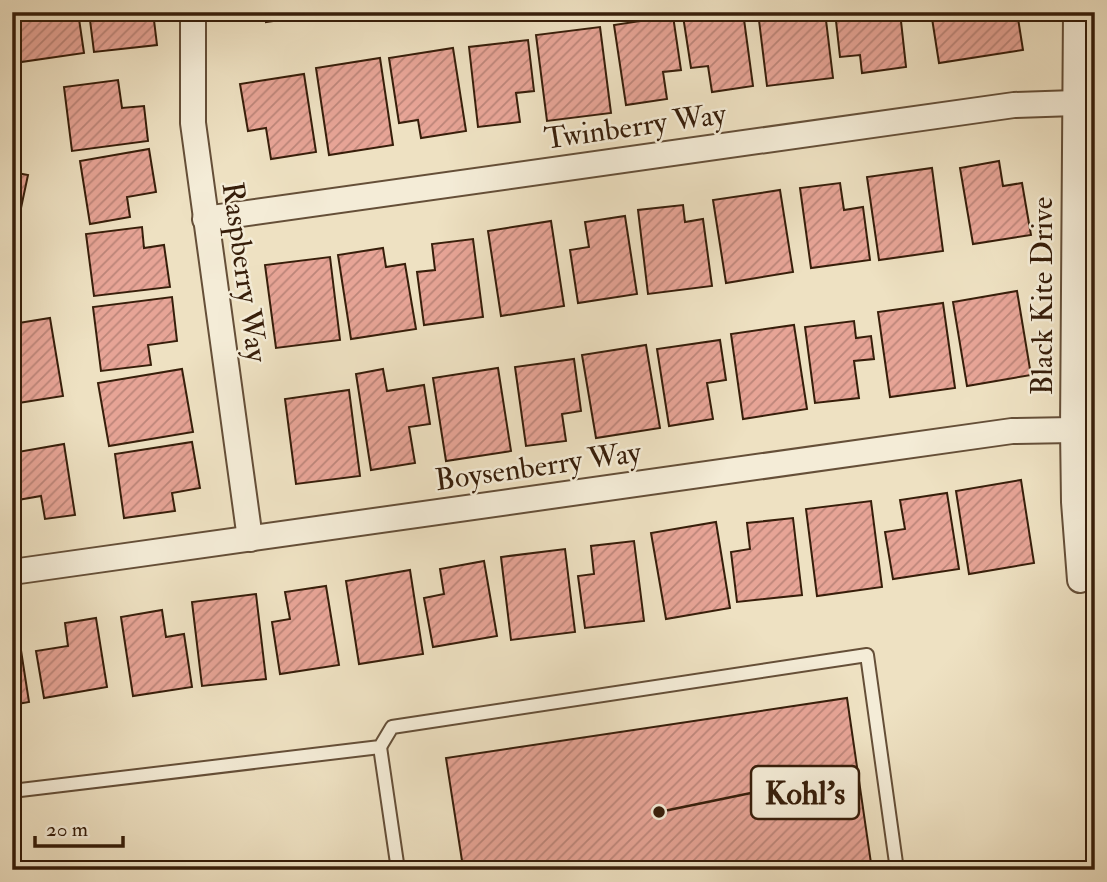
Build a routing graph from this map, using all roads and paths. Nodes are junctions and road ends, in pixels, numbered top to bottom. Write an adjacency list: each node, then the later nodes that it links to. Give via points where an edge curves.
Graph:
1 (192, 12): 4 (street, Raspberry Way, via 192,122)
2 (1076, 12): 3 (street, Black Kite Drive)
3 (1075, 103): 4 (street, Twinberry Way, via 1014,105); 5 (street, Black Kite Drive)
4 (205, 219): 6 (street, Raspberry Way)
5 (1073, 430): 6 (street, Boysenberry Way, via 1012,431); 8 (street, Black Kite Drive)
6 (250, 539): 7 (street, Boysenberry Way)
7 (12, 572)
8 (1080, 580)
9 (380, 747): 10 (lane); 11 (lane); 12 (lane, via 392,727 867,655)
10 (12, 791)
11 (398, 870)
12 (897, 870)

